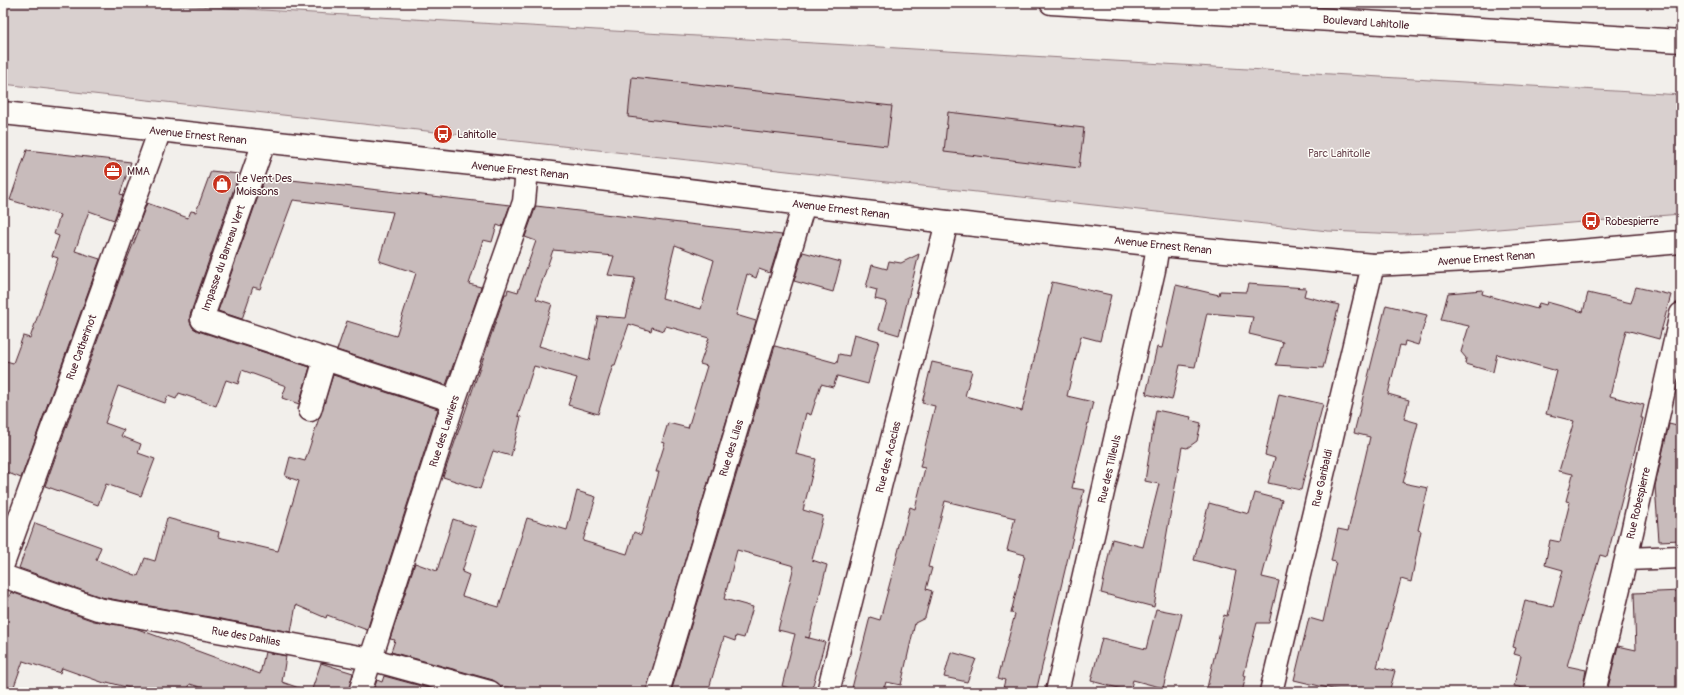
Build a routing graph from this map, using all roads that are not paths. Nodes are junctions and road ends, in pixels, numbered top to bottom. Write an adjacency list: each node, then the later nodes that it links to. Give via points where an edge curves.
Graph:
1 (1050, 3): 2 (street, Boulevard Lahitolle)
2 (1681, 41)
3 (3, 114): 4 (street, Avenue Ernest Renan)
4 (160, 130): 5 (street, Avenue Ernest Renan); 18 (street, Rue Catherinot)
5 (264, 142): 6 (street, Avenue Ernest Renan); 13 (street, Impasse du Barreau Vert, via 202,319)
6 (526, 170): 7 (street, Avenue Ernest Renan); 14 (street, Rue des Lauriers, via 524,202)
7 (804, 204): 8 (street, Avenue Ernest Renan); 23 (street, Rue des Lilas)
8 (948, 222): 10 (street, Avenue Ernest Renan); 24 (street, Rue des Acacias)
9 (1681, 242): 11 (street, Avenue Ernest Renan)
10 (1158, 245): 11 (street, Avenue Ernest Renan); 25 (street, Rue des Tilleuls, via 1153,278)
11 (1373, 265): 26 (street, Rue Garibaldi)
12 (1681, 314): 17 (street, Rue Robespierre)
13 (325, 359): 14 (street, Impasse du Barreau Vert); 15 (street)
14 (454, 401): 20 (street, Rue des Lauriers)
15 (310, 410)
16 (1681, 557): 17 (street)
17 (1626, 559): 27 (street, Rue Robespierre)
18 (3, 564)
19 (3, 576): 20 (street, Rue des Dahlias, via 98,609)
20 (370, 659): 21 (street, Rue des Lauriers); 22 (street, Rue des Dahlias)
21 (360, 692)
22 (490, 692)
23 (658, 692)
24 (828, 692)
25 (1057, 692)
26 (1272, 692)
27 (1594, 692)

